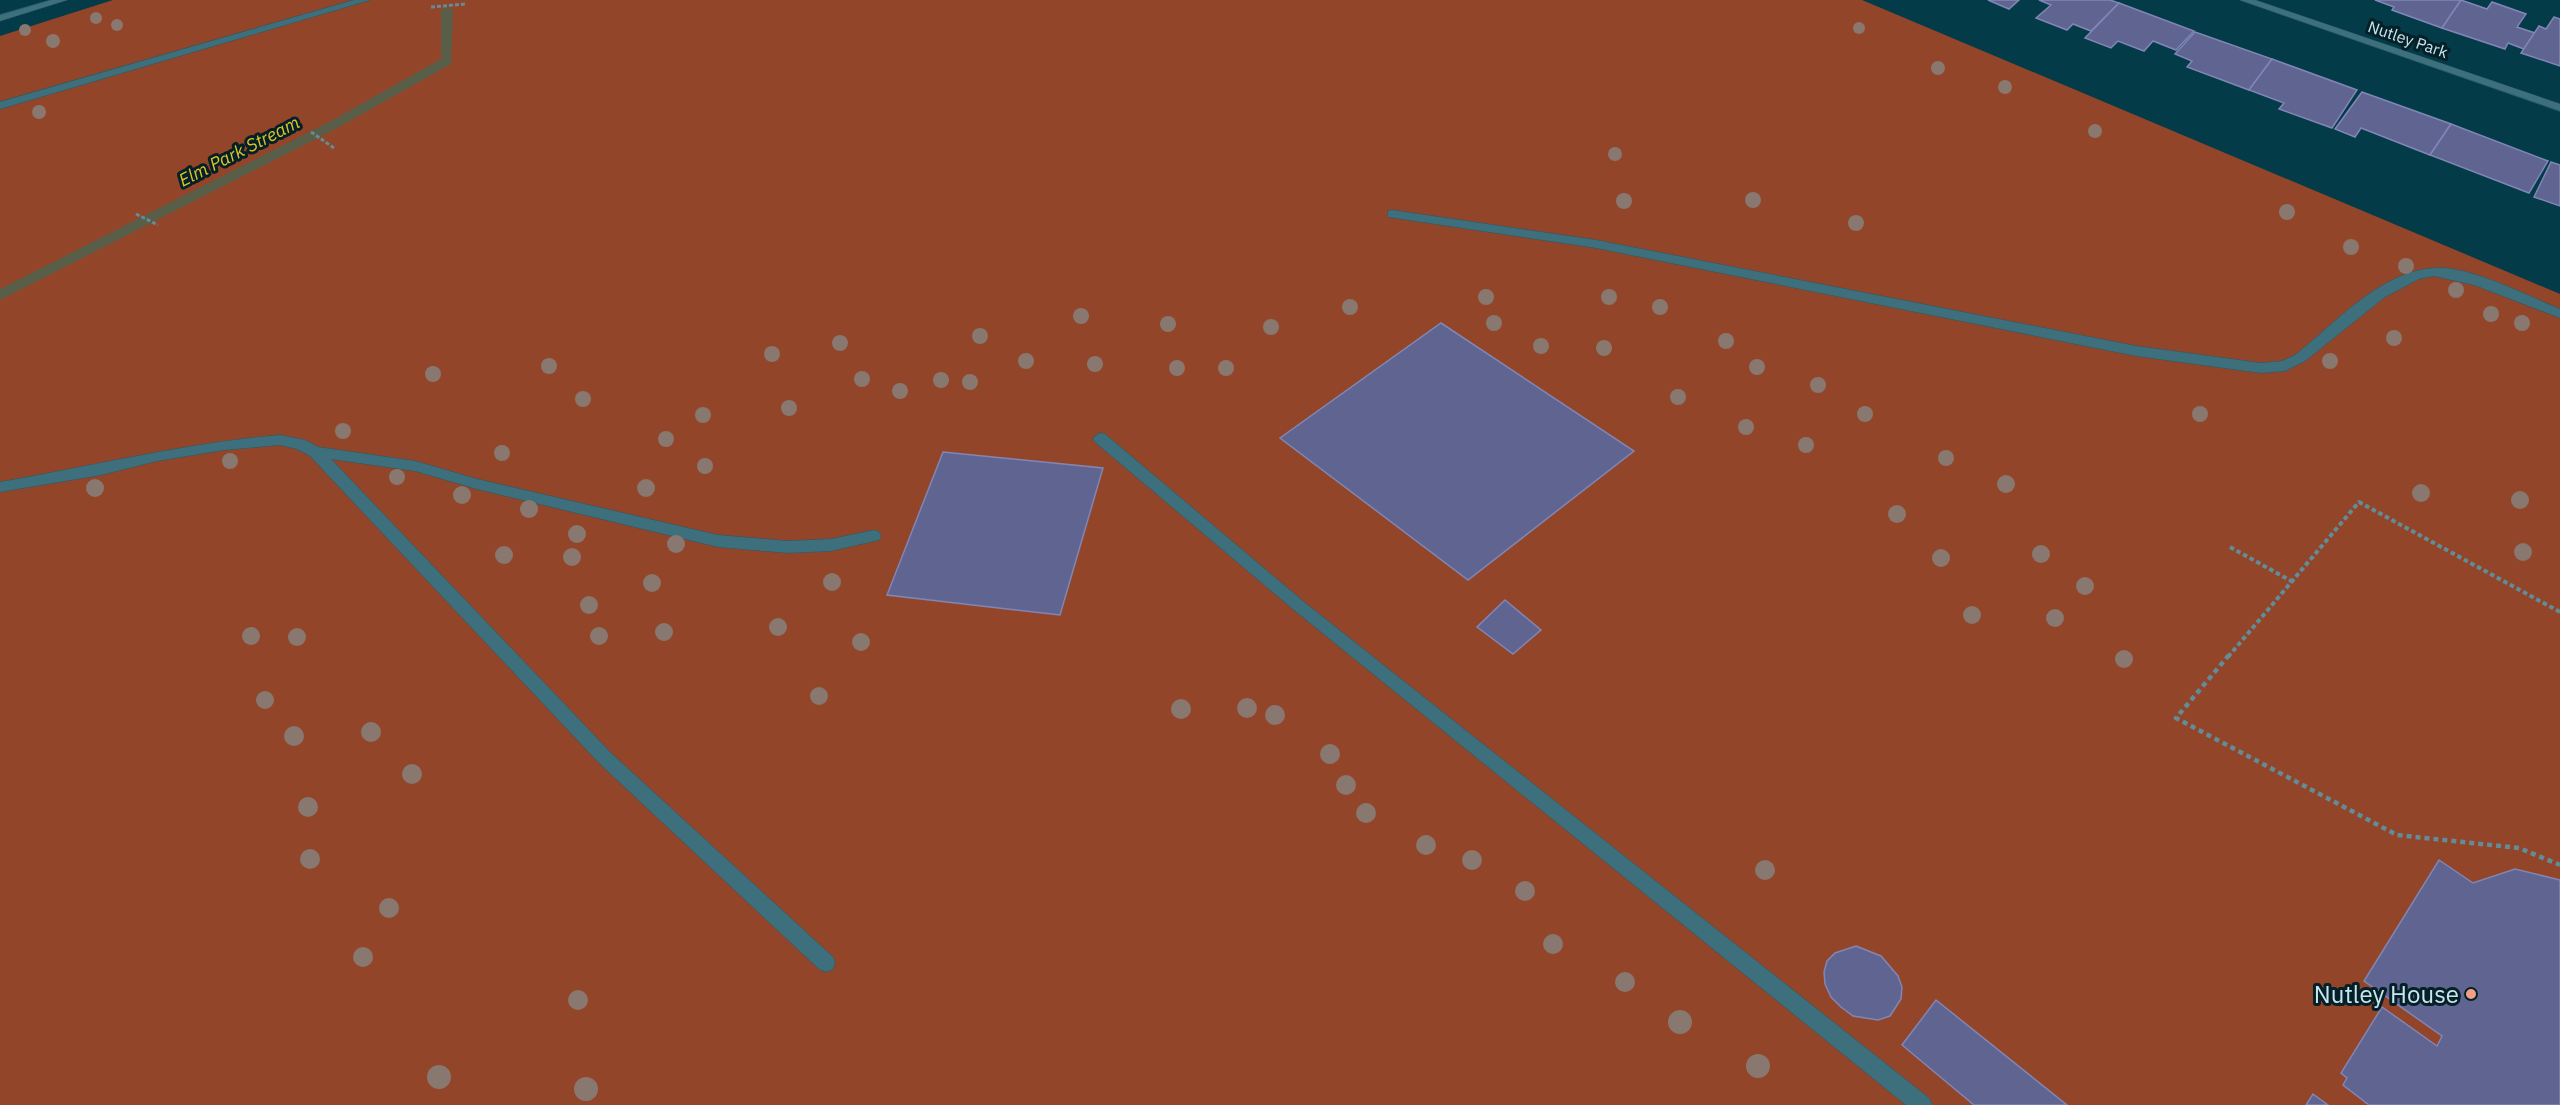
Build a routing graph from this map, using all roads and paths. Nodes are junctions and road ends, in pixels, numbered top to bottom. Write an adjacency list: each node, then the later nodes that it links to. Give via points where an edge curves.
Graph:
1 (62, 0): 6 (street)
2 (365, 0): 7 (street)
3 (2245, 0): 8 (street, Nutley Park)
4 (466, 4): 5 (path)
5 (431, 7)
6 (0, 18)
7 (0, 106)
8 (2560, 108)
9 (310, 132): 10 (path)
10 (334, 148)
11 (136, 214): 13 (path)
12 (1392, 214): 14 (street, via 1596,244 2136,351 2261,368 2285,366 2300,358 2396,283 2435,272 2500,290)
13 (158, 225)
14 (2560, 314)
15 (1100, 438): 24 (street, via 1299,606)
16 (315, 452): 17 (street, via 280,440 224,445); 18 (street, via 415,466 718,541 788,547 831,545); 23 (street, via 605,758)
17 (0, 487)
18 (874, 536)
19 (2230, 547): 20 (path)
20 (2293, 582): 21 (path, via 2359,502); 22 (path, via 2176,718 2397,835 2519,848)
21 (2560, 612)
22 (2560, 865)
23 (826, 963)
24 (1922, 1105)

